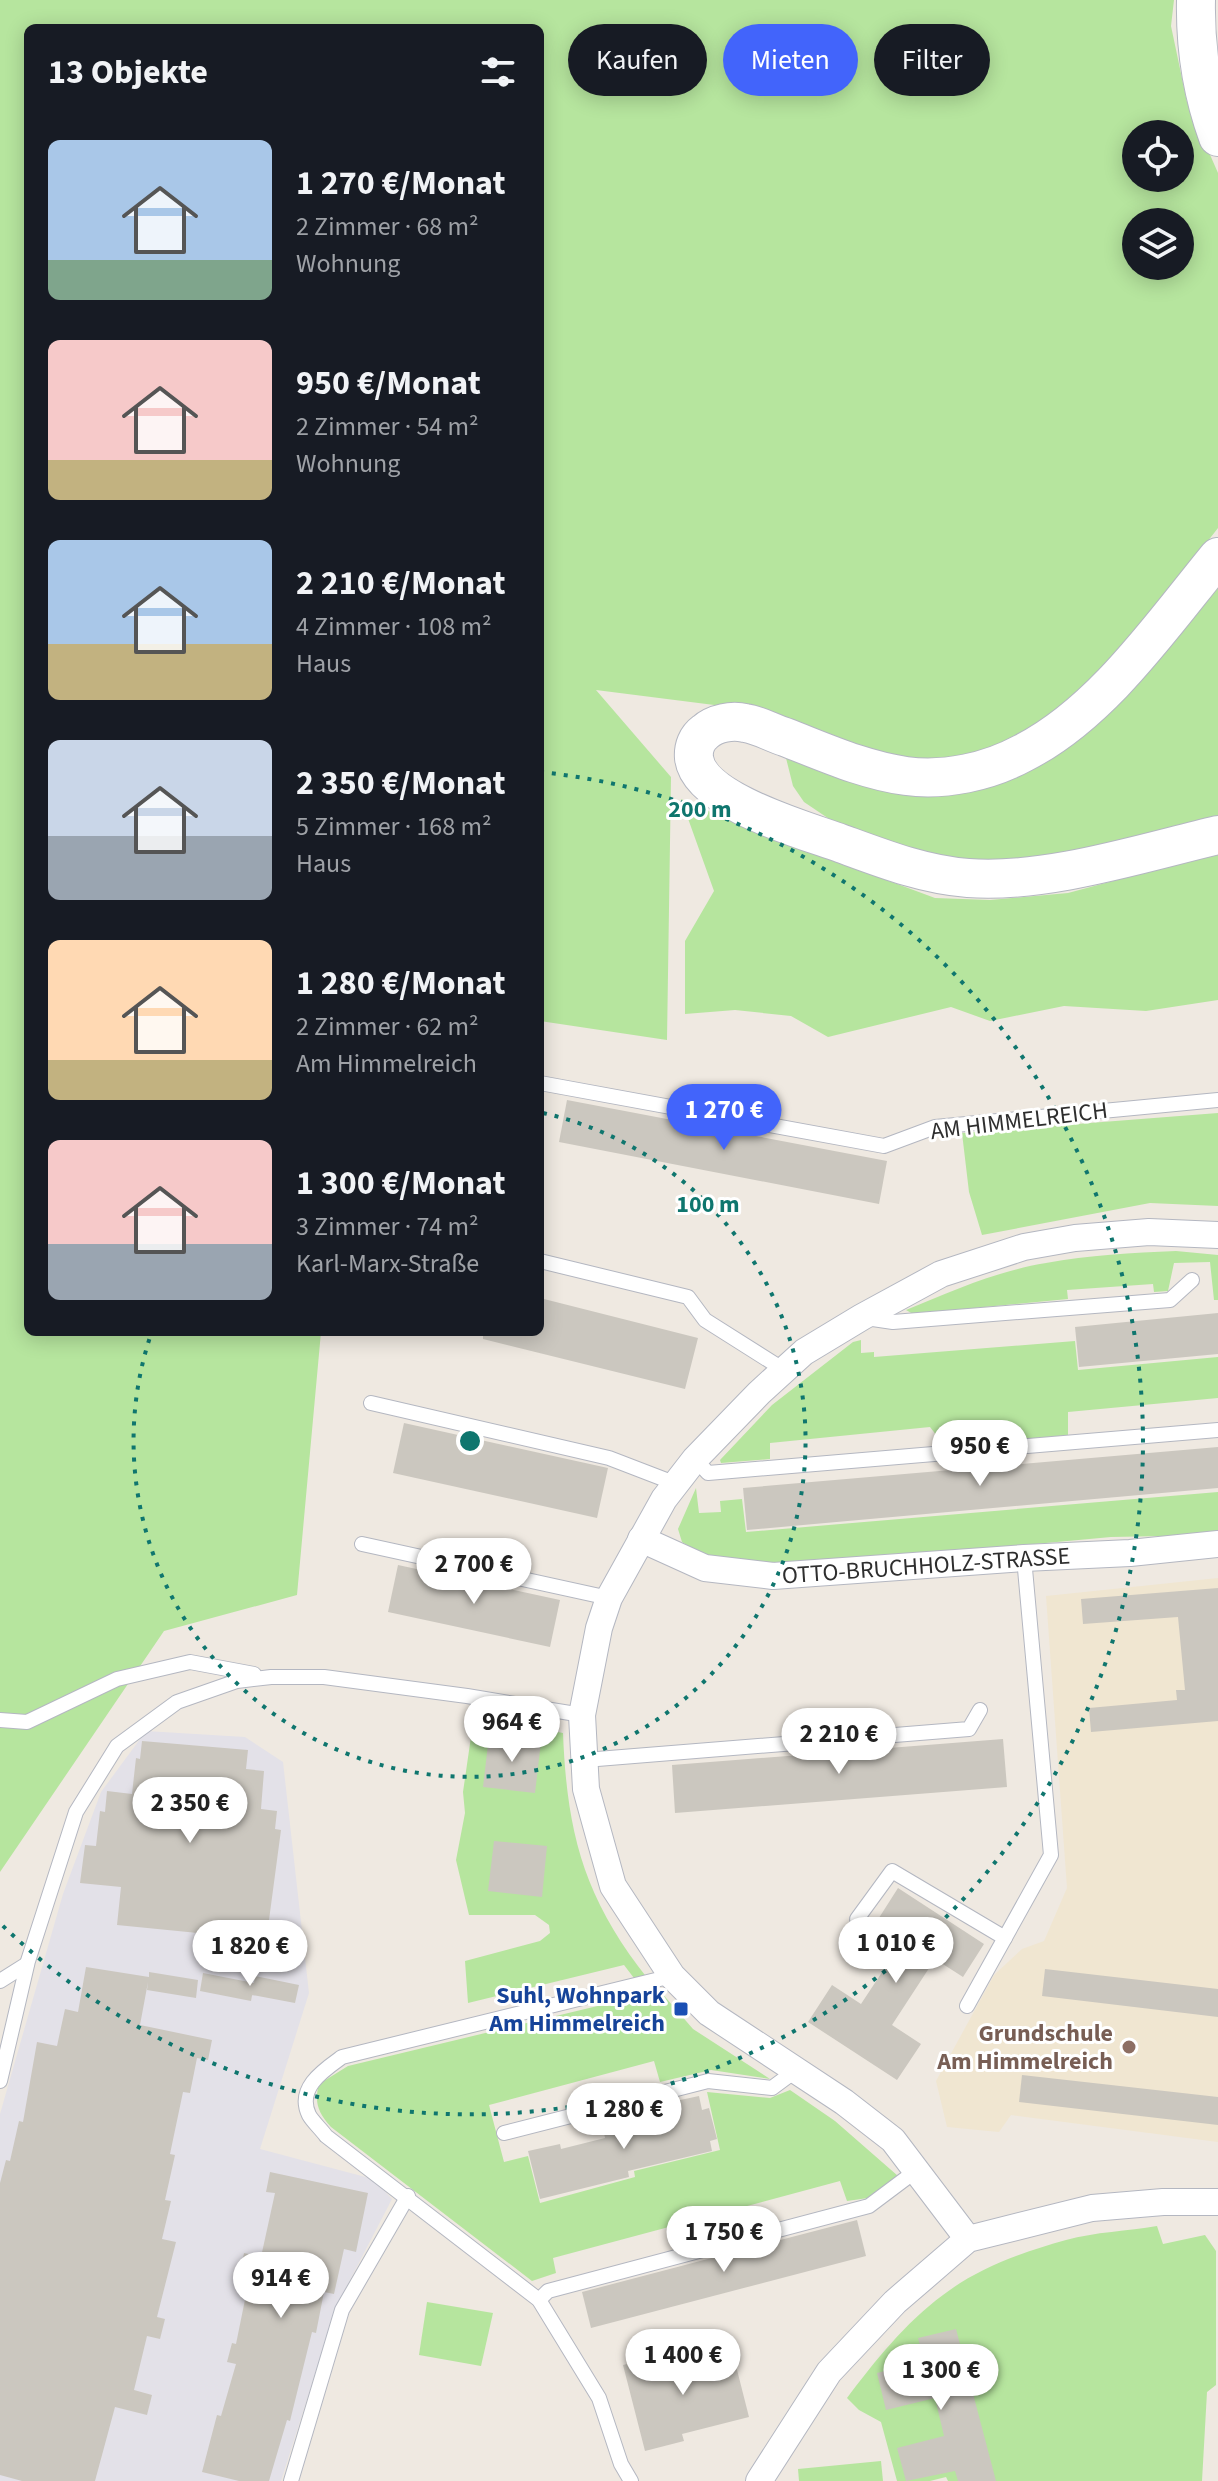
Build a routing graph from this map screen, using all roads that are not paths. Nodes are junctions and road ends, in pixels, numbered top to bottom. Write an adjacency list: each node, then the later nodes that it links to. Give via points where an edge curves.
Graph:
1 (1196, 0): 2 (main road, via 1200,67)
2 (1218, 137)
3 (1218, 557): 4 (main road, via 1107,688 1033,747 994,765 965,774 908,776 851,763 744,722 713,726 697,741 694,753 705,781 732,800 894,862 942,874 982,879 1037,875)
4 (1218, 835)
5 (544, 1084): 6 (lane, AM HIMMELREICH, via 884,1146 935,1127)
6 (1218, 1100)
7 (1218, 1235): 10 (street, via 1149,1232 1024,1247 941,1274)
8 (544, 1262): 11 (lane, via 688,1297 705,1320)
9 (1192, 1280): 10 (lane, via 1170,1300 893,1322)
10 (862, 1317): 11 (street)
11 (784, 1370): 14 (street)
12 (371, 1403): 15 (lane, via 609,1458)
13 (1218, 1430): 14 (lane, via 708,1473)
14 (695, 1459): 15 (street)
15 (674, 1483): 16 (street)
16 (641, 1539): 19 (street, OTTO-BRUCHHOLZ-STRASSE, via 705,1568 773,1576); 20 (street)
17 (362, 1544): 20 (lane)
18 (1218, 1544): 19 (street, OTTO-BRUCHHOLZ-STRASSE)
19 (1024, 1558): 27 (lane, via 1051,1855)
20 (609, 1598): 23 (street)
21 (271, 1677): 23 (lane, via 324,1677); 24 (lane, via 190,1662 117,1679 27,1722); 28 (lane, via 237,1681 177,1702 117,1746 76,1812)
22 (980, 1710): 25 (lane, via 969,1729)
23 (582, 1715): 25 (street)
24 (0, 1720)
25 (585, 1760): 29 (street, via 586,1789 613,1886)
26 (857, 1919): 27 (lane, via 892,1871)
27 (1005, 1938): 31 (lane)
28 (27, 1964): 30 (lane); 33 (lane)
29 (672, 1976): 32 (street, via 709,2013); 36 (lane, via 342,2057 314,2077 308,2113 326,2136)
30 (0, 1981)
31 (967, 2006)
32 (795, 2071): 34 (lane, via 772,2088 708,2081); 35 (street, via 893,2140)
33 (0, 2081)
34 (504, 2133)
35 (917, 2170): 38 (street); 39 (lane, via 869,2206 548,2291)
36 (408, 2196): 39 (lane); 40 (lane, via 342,2310)
37 (1218, 2202): 38 (street, via 1092,2208)
38 (968, 2239): 42 (street, via 895,2302 829,2372)
39 (539, 2300): 41 (lane, via 599,2398)
40 (291, 2481)
41 (631, 2481)
42 (759, 2481)

